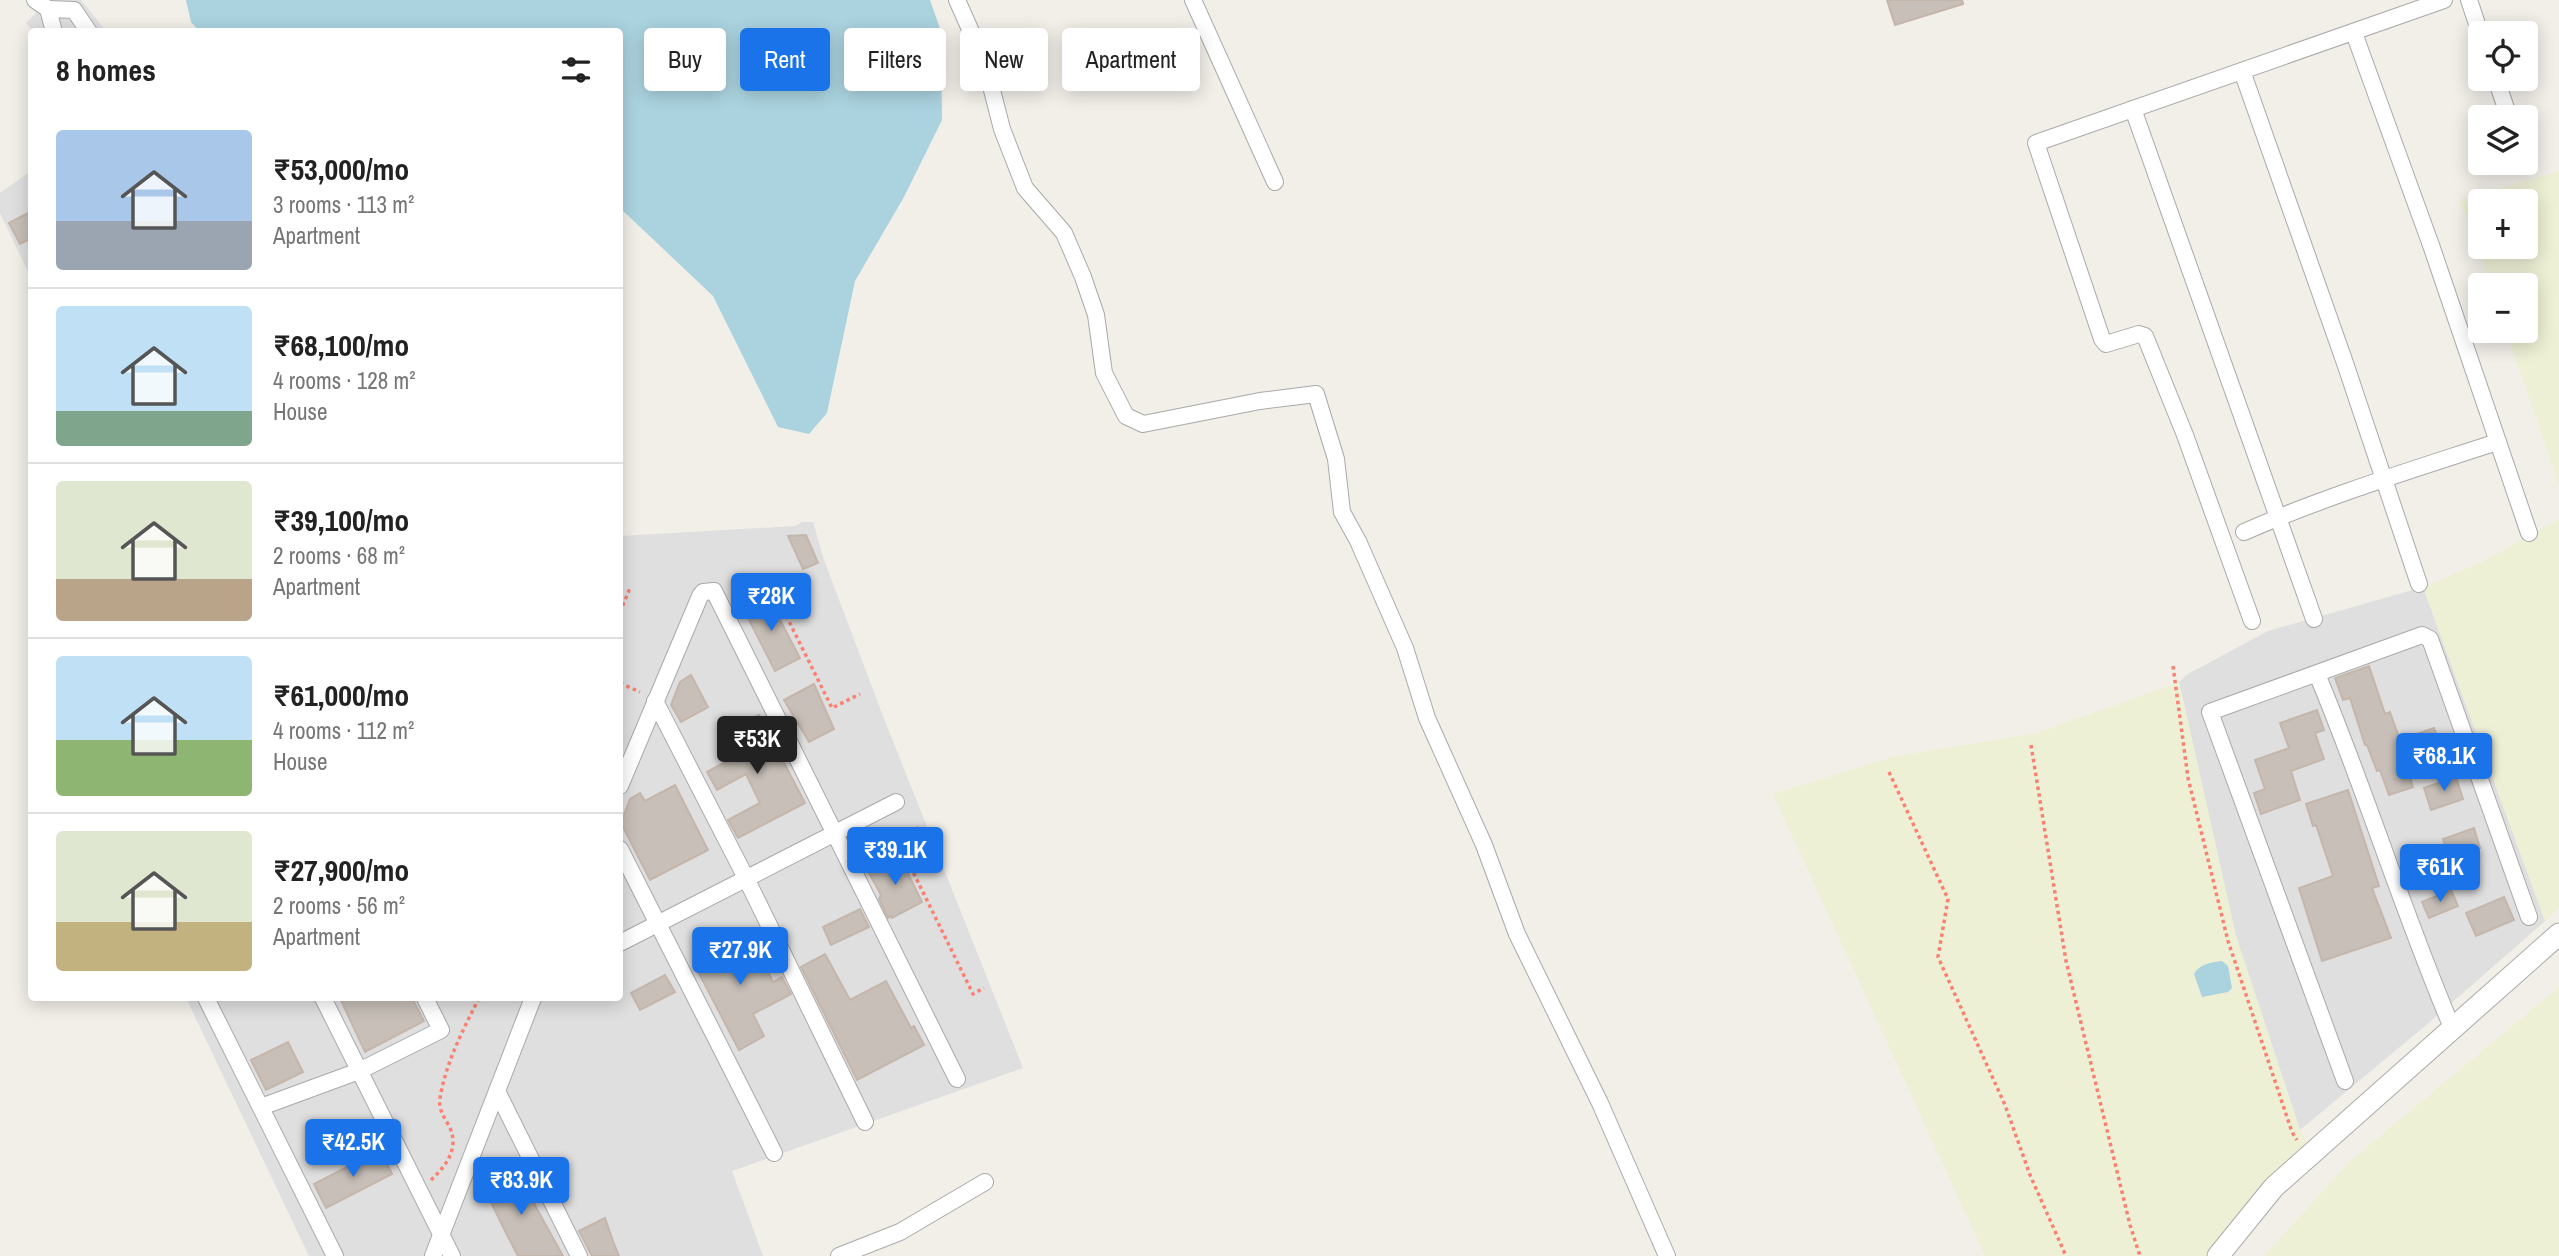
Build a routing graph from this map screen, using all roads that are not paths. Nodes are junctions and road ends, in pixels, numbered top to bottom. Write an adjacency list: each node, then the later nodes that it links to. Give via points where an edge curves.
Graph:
1 (957, 0): 51 (street, via 985,64 1025,188 1063,233 1083,277 1096,315 1104,373 1126,416 1143,424 1316,394 1336,459 1342,512 1405,648 1427,718 1484,845 1517,934 1600,1103)
2 (1193, 0): 12 (street)
3 (2444, 0): 9 (street)
4 (2469, 0): 6 (street)
5 (41, 5): 7 (street); 8 (street, via 74,10)
6 (2476, 21)
7 (52, 28)
8 (86, 28)
9 (2354, 33): 10 (street); 13 (street)
10 (2242, 71): 11 (street); 14 (street)
11 (2133, 109): 15 (street); 20 (street, via 2036,143 2102,339 2106,344 2145,336)
12 (1275, 182)
13 (2497, 442): 14 (street); 17 (street)
14 (2384, 479): 15 (street); 18 (street)
15 (2278, 517): 16 (street); 19 (street)
16 (2244, 532)
17 (2529, 533)
18 (2419, 584)
19 (2314, 619)
20 (2252, 621)
21 (2317, 674): 28 (street, via 2422,635 2430,639); 36 (street); 39 (street, via 2210,712)
22 (656, 700): 23 (street); 25 (street, via 699,596 714,592); 27 (street)
23 (623, 779)
24 (896, 802): 25 (street)
25 (835, 833): 27 (street); 38 (street)
26 (623, 855): 29 (street)
27 (746, 878): 29 (street); 42 (street)
28 (2529, 917)
29 (657, 924): 31 (street); 43 (street)
30 (2559, 934): 36 (street)
31 (623, 941)
32 (208, 1001): 41 (street)
33 (324, 1001): 37 (street)
34 (426, 1001): 37 (street, via 441,1030)
35 (532, 1001): 40 (street)
36 (2453, 1030): 52 (street, via 2274,1187)
37 (359, 1071): 41 (street); 45 (street)
38 (957, 1079)
39 (2344, 1081)
40 (498, 1091): 45 (street); 49 (street)
41 (261, 1107): 46 (street)
42 (865, 1122)
43 (774, 1153)
44 (985, 1182): 50 (street, via 900,1232)
45 (441, 1235): 47 (street); 48 (street)
46 (335, 1256)
47 (433, 1256)
48 (452, 1256)
49 (579, 1256)
50 (839, 1256)
51 (1667, 1256)
52 (2218, 1256)

